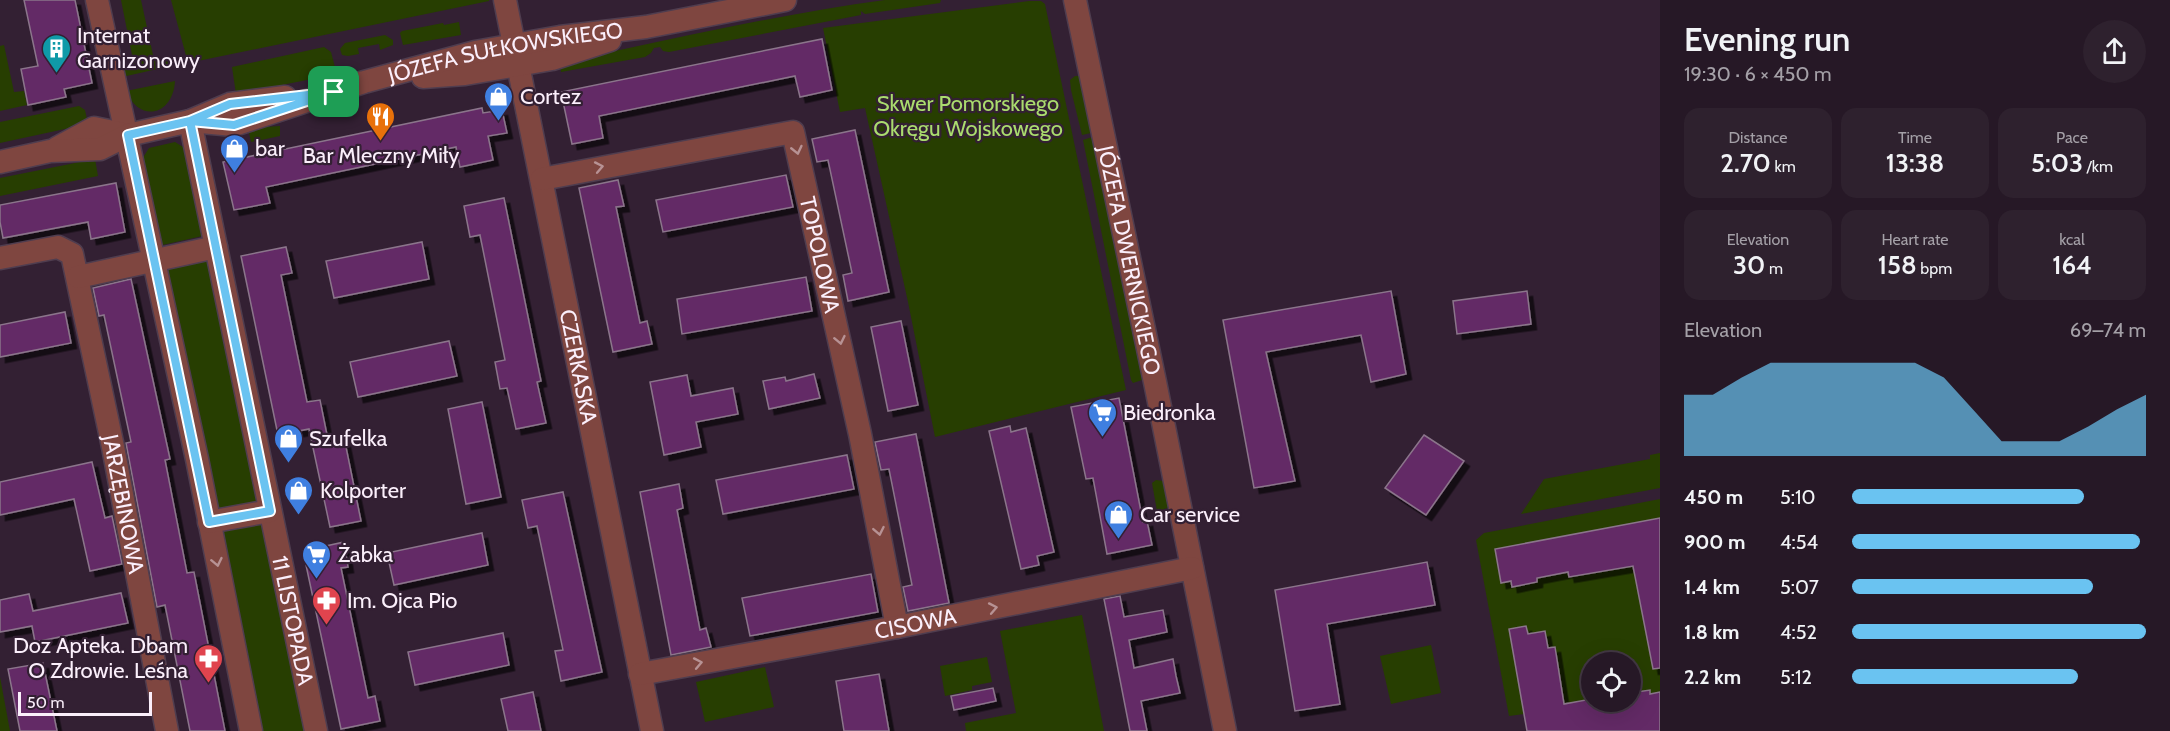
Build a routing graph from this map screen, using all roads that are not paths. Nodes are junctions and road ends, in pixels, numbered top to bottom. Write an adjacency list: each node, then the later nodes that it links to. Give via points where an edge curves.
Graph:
1 (97, 0): 7 (street)
2 (505, 0): 5 (street, CZERKASKA)
3 (784, 0): 5 (street, JÓZEFA SUŁKOWSKIEGO, via 646,27 567,55)
4 (1075, 0): 16 (street, JÓZEFA DWERNICKIEGO)
5 (517, 54): 6 (street, JÓZEFA SUŁKOWSKIEGO, via 465,74 364,82 234,125); 9 (street, CZERKASKA)
6 (190, 121): 7 (street, JÓZEFA SUŁKOWSKIEGO); 10 (street, 11 LISTOPADA)
7 (128, 135): 8 (street, JÓZEFA SUŁKOWSKIEGO, via 100,149 50,151); 12 (street)
8 (0, 162)
9 (542, 179): 17 (street, TOPOLOWA, one-way to 17, via 793,132 858,423); 18 (street, CZERKASKA)
10 (216, 246): 12 (street); 14 (street, 11 LISTOPADA)
11 (0, 258): 13 (street, JARZĘBINOWA, via 58,247 72,254)
12 (154, 261): 13 (street); 15 (street)
13 (78, 277): 19 (street, JARZĘBINOWA)
14 (270, 511): 15 (street); 21 (street, 11 LISTOPADA)
15 (209, 522): 20 (street, one-way to 20)
16 (1192, 568): 17 (street, CISOWA, one-way to 16); 23 (street, JÓZEFA DWERNICKIEGO)
17 (897, 627): 18 (street, CISOWA, one-way to 17)
18 (640, 674): 22 (street, CZERKASKA)
19 (167, 731)
20 (251, 731)
21 (315, 731)
22 (652, 731)
23 (1225, 731)

